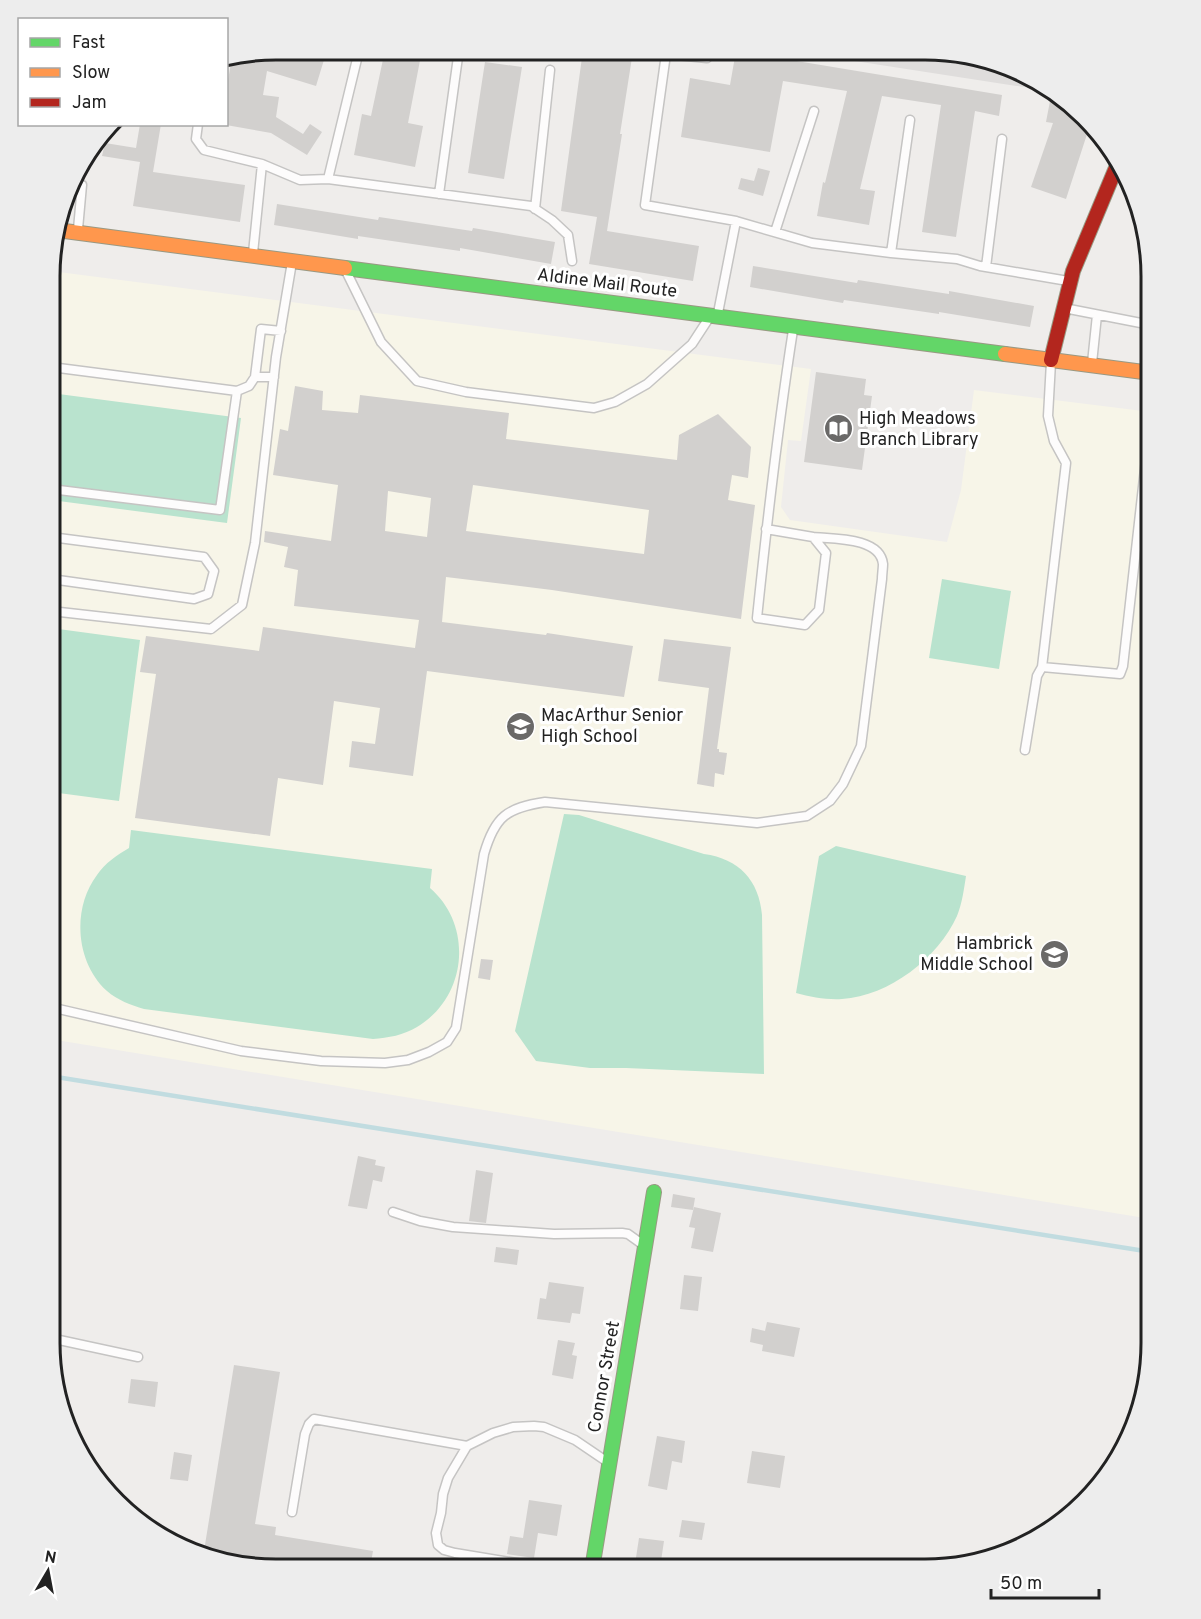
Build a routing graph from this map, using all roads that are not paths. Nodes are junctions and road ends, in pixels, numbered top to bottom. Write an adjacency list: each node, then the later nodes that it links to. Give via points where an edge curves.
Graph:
1 (357, 60): 11 (lane)
2 (458, 60): 13 (lane)
3 (665, 60): 15 (lane, via 645,205)
4 (550, 70): 14 (lane)
5 (814, 111): 17 (lane)
6 (910, 120): 19 (lane)
7 (198, 126): 9 (lane, via 195,139 204,150)
8 (1002, 139): 23 (lane)
9 (262, 164): 11 (lane, via 300,180); 20 (lane)
10 (1114, 172): 25 (main road)
11 (328, 179): 13 (lane)
12 (80, 184): 18 (lane)
13 (439, 194): 14 (lane)
14 (535, 209): 22 (lane, via 568,235)
15 (736, 221): 17 (lane); 28 (lane)
16 (65, 231): 18 (main road, Aldine Mail Route)
17 (775, 232): 19 (lane, via 812,243)
18 (78, 233): 20 (main road, Aldine Mail Route)
19 (891, 253): 23 (lane, via 957,259)
20 (253, 256): 21 (main road, Aldine Mail Route)
21 (292, 261): 24 (main road, Aldine Mail Route); 31 (lane)
22 (572, 261)
23 (986, 267): 25 (lane)
24 (345, 268): 28 (main road, Aldine Mail Route); 28 (lane, via 381,342 417,381 466,392 594,408 615,402 647,384 692,344)
25 (1071, 281): 26 (main road)
26 (1064, 308): 27 (lane); 32 (main road)
27 (1097, 315): 29 (lane); 33 (lane)
28 (714, 316): 30 (main road, Aldine Mail Route)
29 (1141, 323)
30 (793, 326): 32 (main road, Aldine Mail Route); 41 (lane)
31 (281, 331): 36 (lane, via 261,329); 37 (lane)
32 (1052, 360): 33 (main road, Aldine Mail Route); 46 (lane, via 1048,416 1054,441 1066,463)
33 (1092, 365): 35 (main road, Aldine Mail Route)
34 (60, 368): 38 (lane)
35 (1141, 372)
36 (255, 377): 37 (lane); 38 (lane, via 249,386)
37 (274, 377): 45 (lane, via 255,543 242,605 211,629)
38 (237, 391): 39 (lane, via 220,510)
39 (60, 490)
40 (1141, 505): 46 (lane, via 1120,674)
41 (766, 529): 42 (lane); 42 (lane, via 757,618 805,625 819,610 826,553)
42 (813, 537): 48 (lane, via 861,542 875,549 883,562 861,746 843,784 830,801 807,816 757,823 545,802 509,811 490,834 484,854 456,1028 447,1042 408,1060 321,1061 240,1051)
43 (60, 538): 44 (lane, via 204,557 214,571 208,594 194,599)
44 (60, 580)
45 (60, 612)
46 (1042, 667): 47 (lane, via 1037,676)
47 (1025, 750)
48 (60, 1009)
49 (654, 1191): 51 (main road, Connor Street)
50 (393, 1212): 51 (lane, via 465,1228 622,1233)
51 (645, 1246): 55 (main road, Connor Street)
52 (60, 1340): 53 (lane)
53 (138, 1356)
54 (467, 1446): 55 (lane, via 513,1427 534,1426 563,1434); 56 (lane, via 314,1419 305,1434); 57 (lane, via 443,1494 436,1533 438,1545 444,1550)
55 (609, 1462): 58 (main road, Connor Street)
56 (292, 1512)
57 (495, 1559)
58 (593, 1559)

